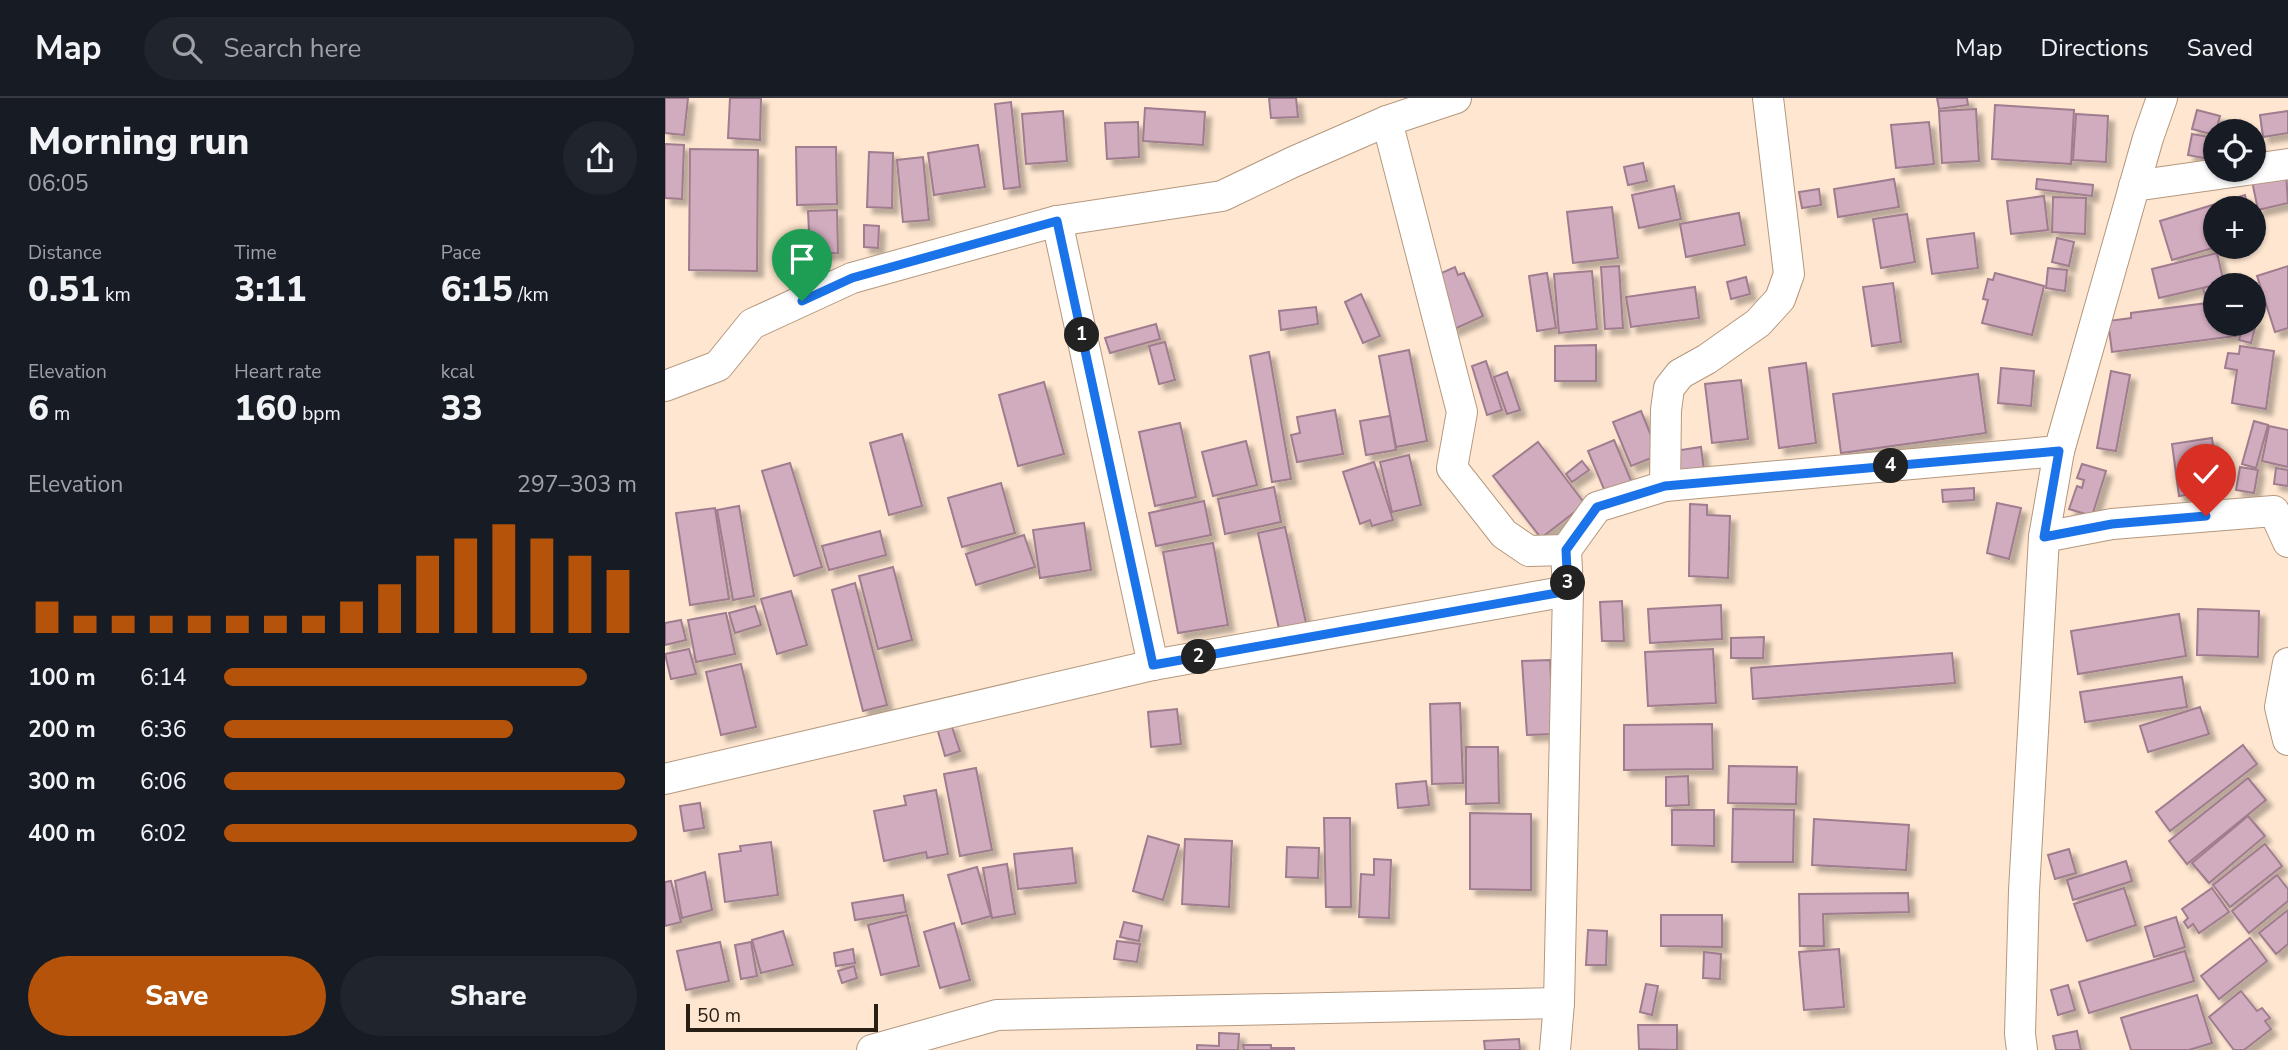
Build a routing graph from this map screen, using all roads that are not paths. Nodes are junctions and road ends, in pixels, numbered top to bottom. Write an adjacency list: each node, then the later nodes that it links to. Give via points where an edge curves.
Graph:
1 (1456, 98): 4 (street)
2 (1768, 98): 10 (street, via 1789,274 1780,299 1758,323 1680,374 1669,387)
3 (2162, 98): 6 (street)
4 (1387, 121): 7 (street, via 1222,196); 13 (street, via 1462,412 1451,468 1504,534 1529,551)
5 (2288, 164): 6 (street)
6 (2134, 187): 9 (street)
7 (1057, 221): 8 (street, via 852,278 752,324 717,366); 16 (street)
8 (665, 386)
9 (2059, 451): 10 (street); 11 (street)
10 (1665, 486): 13 (street, via 1597,507)
11 (2044, 537): 12 (street, via 2112,524 2274,511); 22 (street, via 2024,891)
12 (2288, 542)
13 (1566, 550): 14 (street)
14 (1568, 591): 16 (street); 19 (street)
15 (2288, 663): 17 (street, via 2280,707)
16 (1153, 665): 18 (street)
17 (2288, 740)
18 (665, 779)
19 (1559, 1003): 20 (street, via 997,1015); 21 (street)
20 (872, 1050)
21 (1555, 1050)
22 (2022, 1050)

